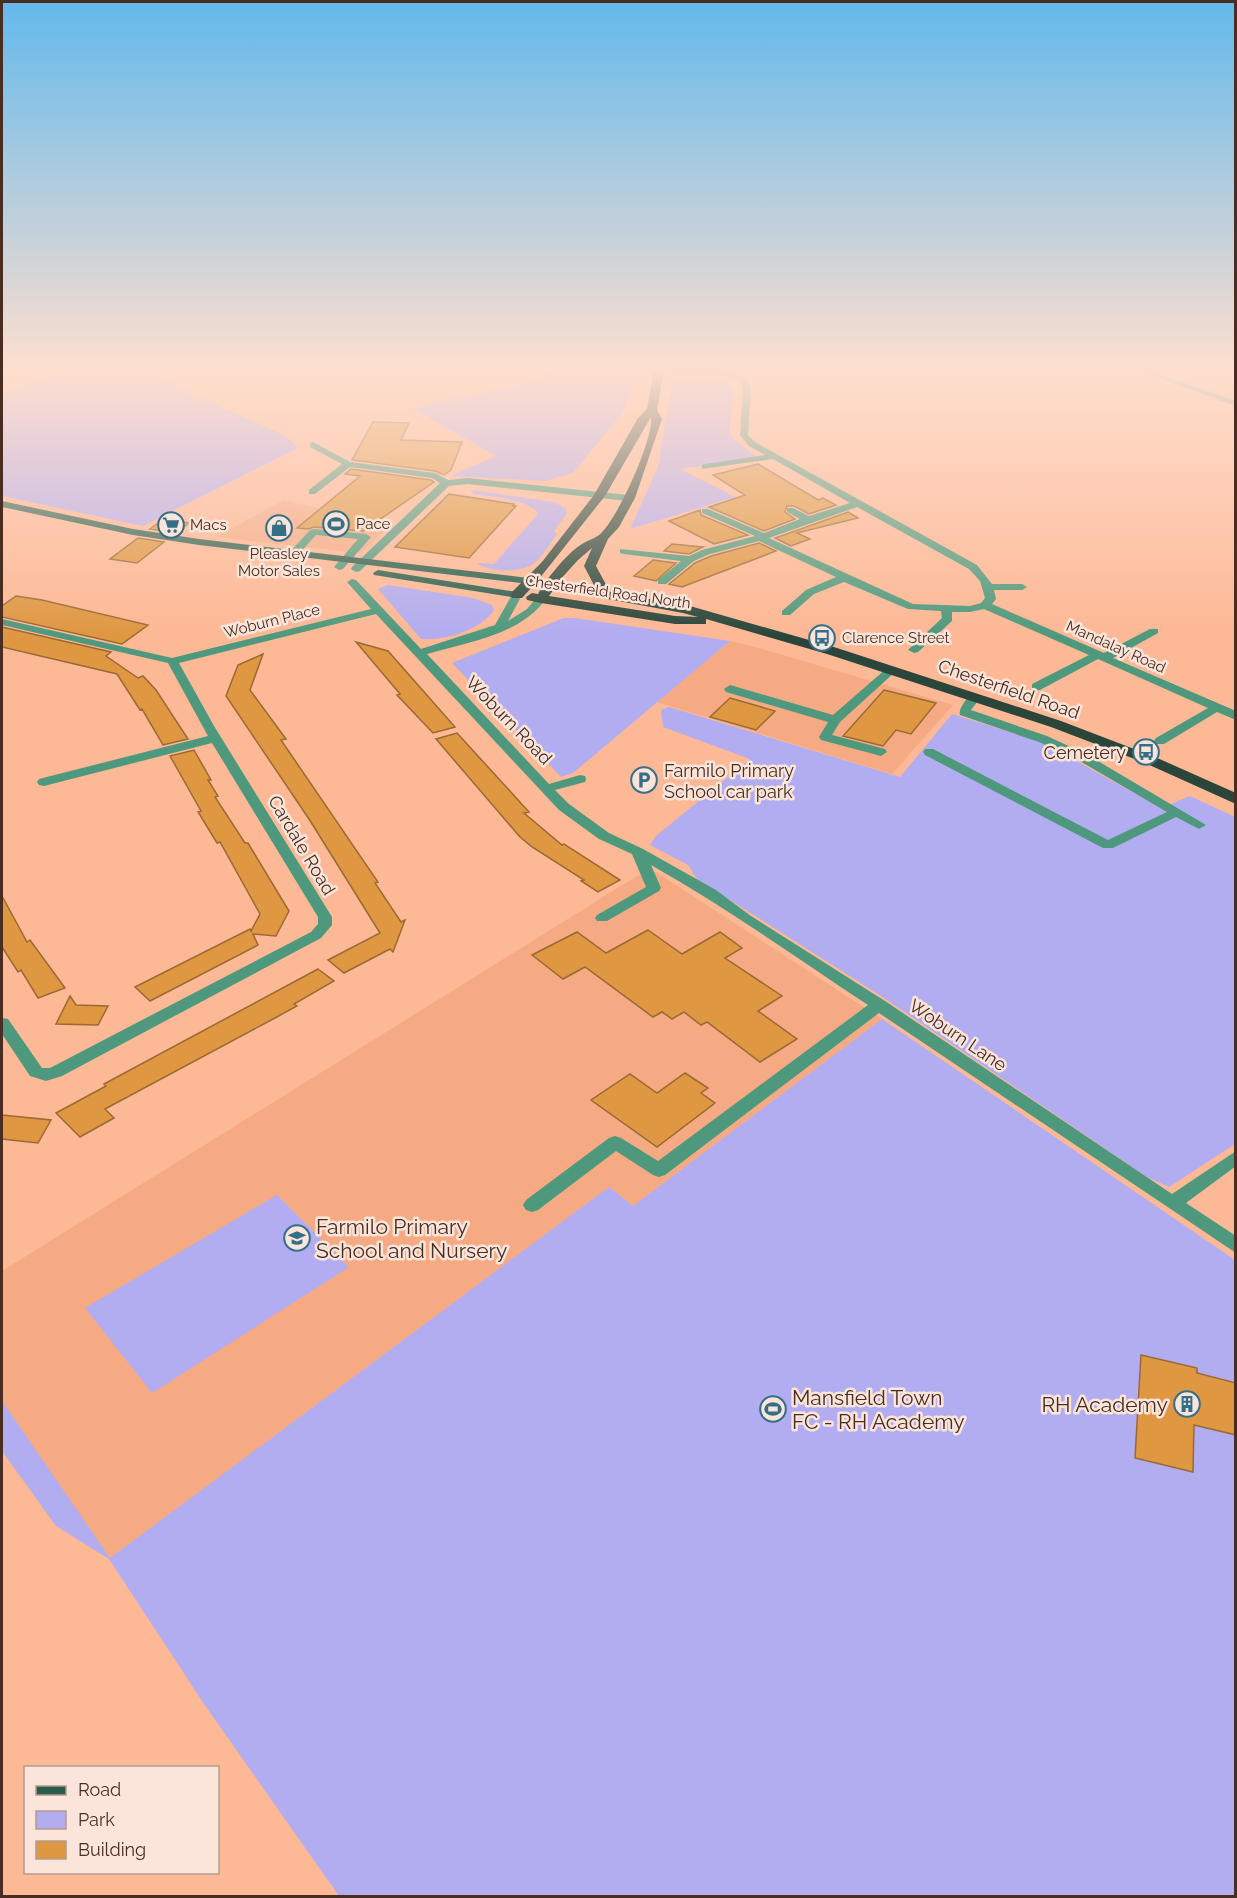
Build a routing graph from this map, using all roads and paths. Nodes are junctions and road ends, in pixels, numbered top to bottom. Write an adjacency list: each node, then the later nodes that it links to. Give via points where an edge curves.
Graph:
1 (338, 459): 6 (street)
2 (620, 459): 10 (highway)
3 (646, 459): 11 (highway)
4 (761, 459): 7 (street)
5 (775, 459): 13 (street)
6 (348, 464): 8 (street, via 435,476); 9 (street)
7 (705, 467)
8 (446, 483): 10 (street, via 467,481); 24 (street)
9 (312, 492)
10 (599, 496): 11 (street); 26 (highway)
11 (628, 498): 19 (highway)
12 (2, 504): 21 (main road, Chesterfield Road North, via 142,533)
13 (856, 504): 17 (street); 30 (street, via 973,567)
14 (790, 510): 17 (street)
15 (705, 511): 18 (street)
16 (2, 514): 23 (main road, Chesterfield Road North, via 131,542)
17 (808, 519): 18 (street)
18 (762, 537): 22 (street); 25 (street)
19 (603, 538): 29 (highway, via 572,558); 32 (highway, via 590,566)
20 (624, 551): 22 (street)
21 (293, 554): 23 (main road, Chesterfield Road North); 23 (street, via 314,532 366,537)
22 (690, 559): 28 (street)
23 (342, 563): 24 (main road, Chesterfield Road North)
24 (360, 566): 26 (main road, Chesterfield Road North); 33 (main road, Chesterfield Road North)
25 (846, 577): 36 (street, via 912,607); 38 (street, via 810,592)
26 (529, 581): 29 (highway, Chesterfield Road North); 33 (highway)
27 (352, 582): 37 (street, Woburn Road)
28 (662, 582)
29 (550, 584): 32 (highway, Chesterfield Road North); 34 (highway)
30 (988, 586): 31 (street); 35 (street, via 991,598)
31 (1022, 587)
32 (604, 593): 40 (highway, Chesterfield Road North, via 685,609)
33 (517, 595): 34 (highway, Chesterfield Road North); 41 (street)
34 (541, 599): 40 (highway, Chesterfield Road North, via 675,620); 41 (street, via 516,621)
35 (985, 605): 36 (street); 45 (street, Mandalay Road)
36 (946, 609): 43 (street, via 948,619)
37 (379, 610): 44 (street, Woburn Road); 46 (street, Woburn Place)
38 (786, 613)
39 (2, 622): 46 (street)
40 (729, 623): 47 (highway, Chesterfield Road)
41 (500, 625): 44 (street)
42 (1154, 631): 45 (street)
43 (914, 650)
44 (419, 653): 60 (street, Woburn Road)
45 (1101, 656): 48 (street); 51 (street, Mandalay Road)
46 (172, 661): 54 (street, Cardale Road)
47 (891, 670): 50 (highway, Chesterfield Road); 53 (street)
48 (1036, 687)
49 (730, 689): 53 (street)
50 (975, 697): 61 (highway, Chesterfield Road, via 1150,760); 62 (street, via 964,712 1082,757)
51 (1216, 708): 52 (street, Mandalay Road); 55 (street)
52 (1235, 715)
53 (835, 720): 56 (street, via 825,737)
54 (215, 738): 59 (street); 68 (street, Cardale Road, via 325,917 326,925 316,935 56,1072 36,1072)
55 (1160, 741)
56 (881, 752)
57 (929, 752): 62 (street, via 1108,845)
58 (580, 779): 60 (street)
59 (44, 782)
60 (548, 788): 64 (street, Woburn Road, via 564,807 604,837)
61 (1236, 800)
62 (1177, 812): 63 (street)
63 (1199, 825)
64 (638, 852): 65 (street, Woburn Road); 66 (street, via 654,888)
65 (656, 861): 67 (street, Woburn Lane, via 711,892)
66 (602, 918)
67 (879, 1005): 70 (street, Woburn Lane); 71 (street, via 659,1170 615,1143)
68 (2, 1023)
69 (1236, 1157): 70 (street)
70 (1173, 1203): 72 (street, Woburn Lane)
71 (532, 1205)
72 (1236, 1246)

